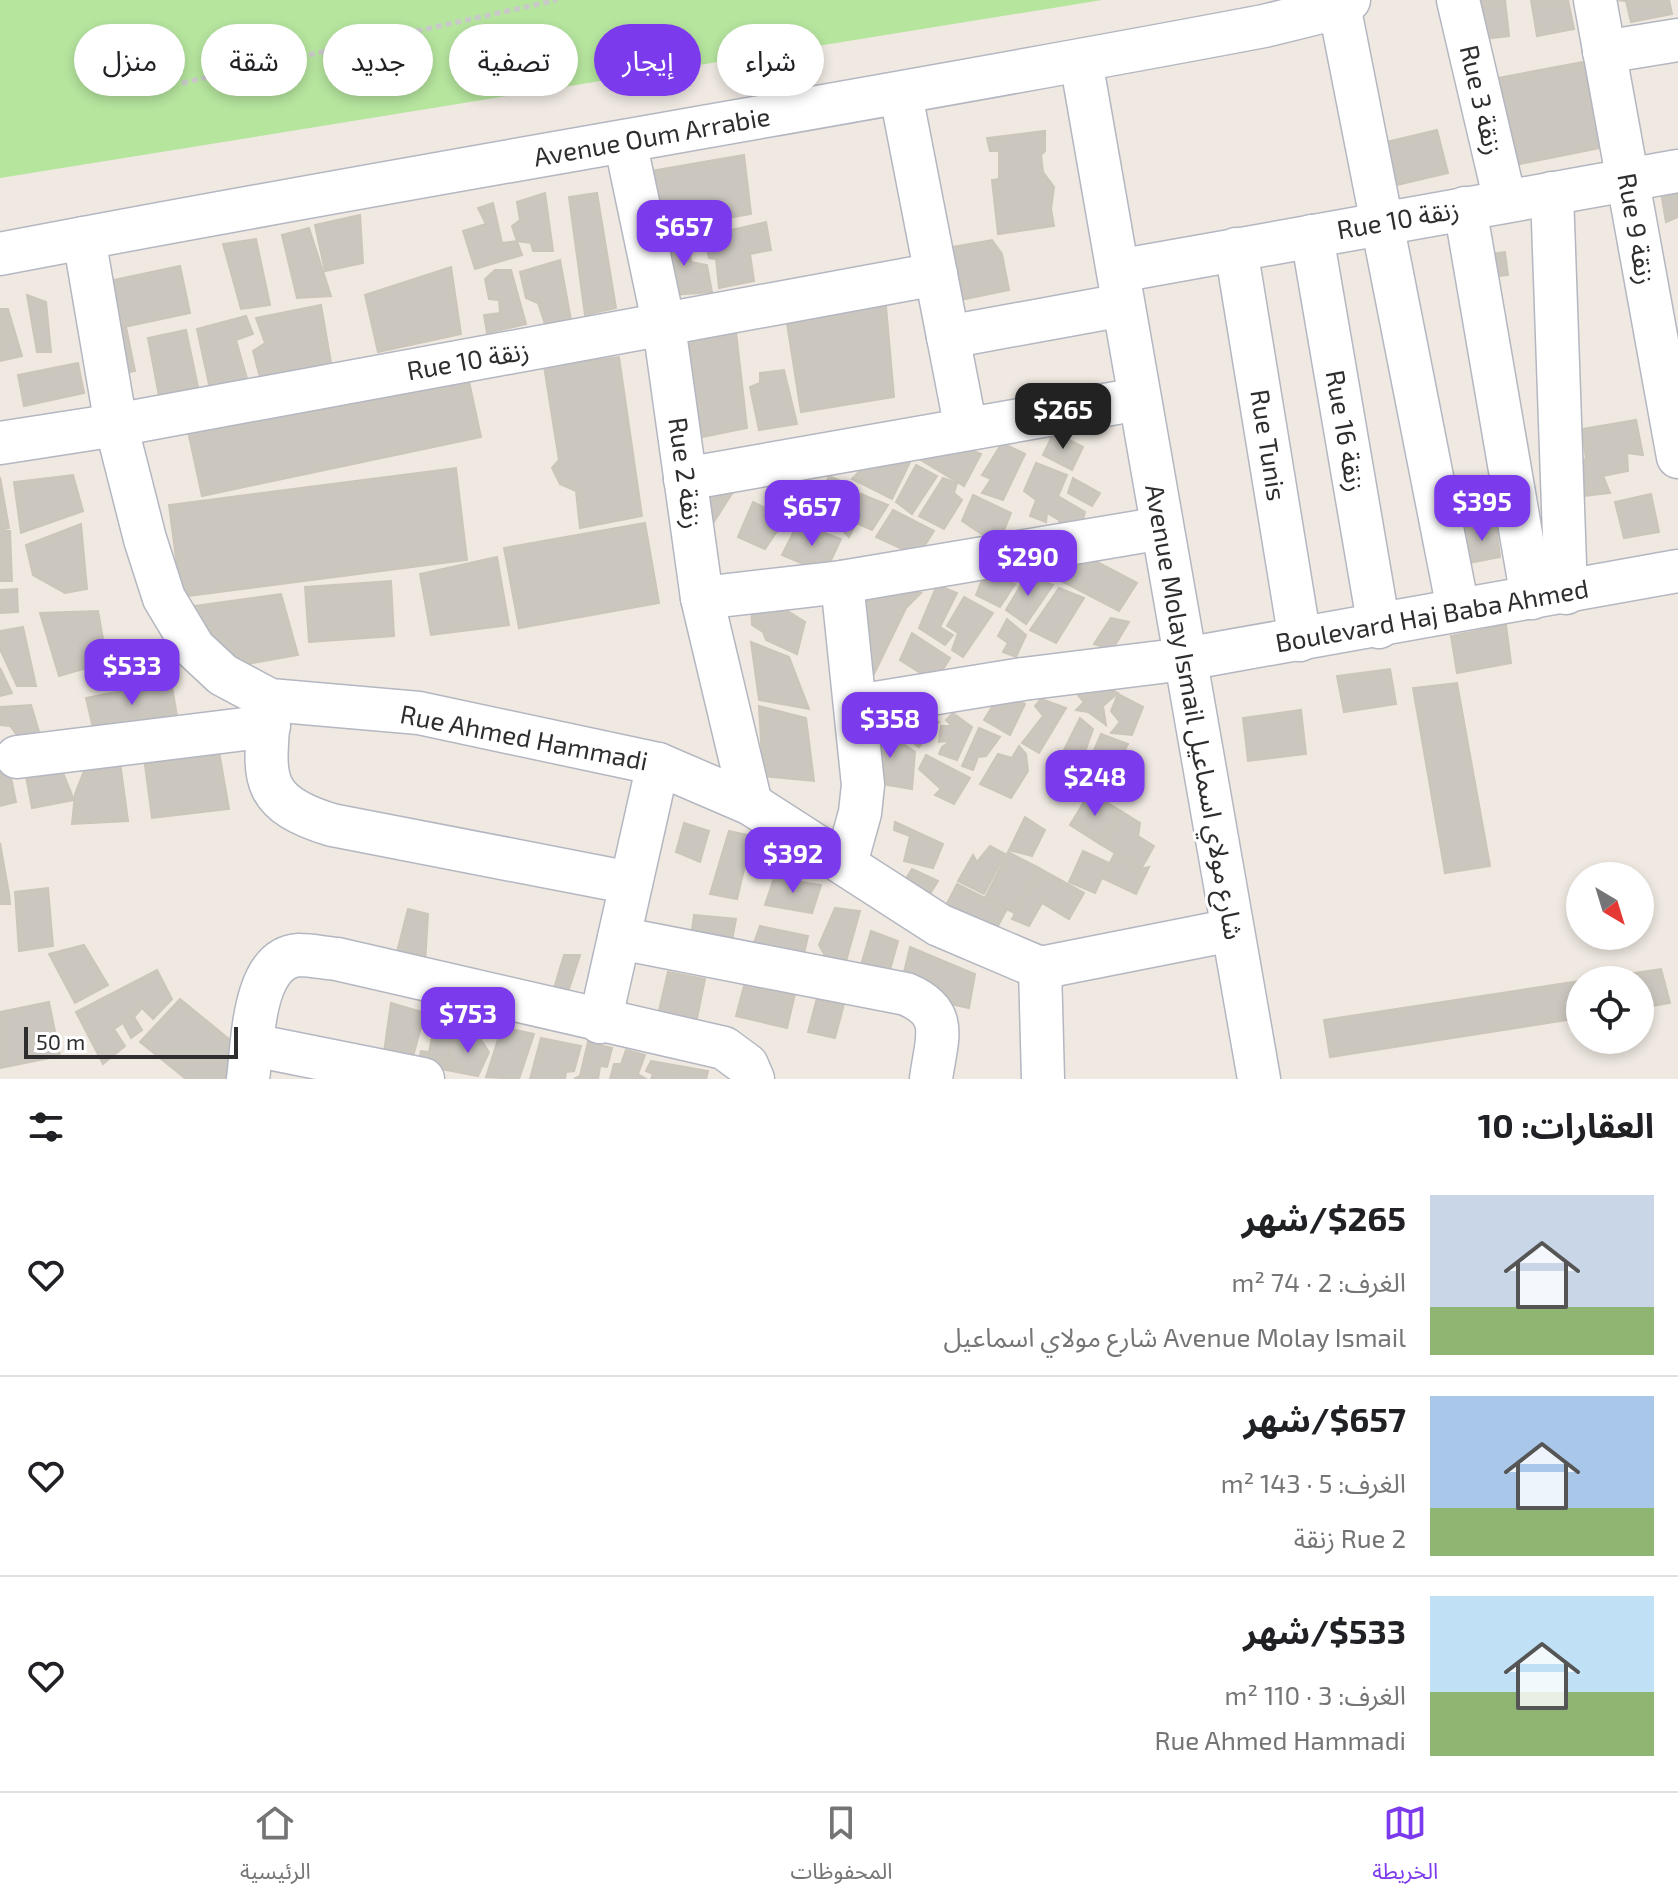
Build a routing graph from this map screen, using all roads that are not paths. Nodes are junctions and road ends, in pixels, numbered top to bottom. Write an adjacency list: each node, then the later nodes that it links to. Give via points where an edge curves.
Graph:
1 (1458, 0): 12 (street, Rue 3 زنقة)
2 (1595, 0): 5 (street, Rue 9 زنقة)
3 (1344, 3): 6 (street, Avenue Oum Arrabie, via 1264,26); 13 (street)
4 (1678, 40): 5 (street)
5 (1604, 52): 10 (street, Rue 9 زنقة)
6 (1081, 61): 7 (street, Avenue Oum Arrabie); 19 (street, Avenue Molay Ismail شارع مولاي اسماعيل)
7 (901, 95): 8 (street, Avenue Oum Arrabie); 18 (street)
8 (625, 141): 15 (street, Avenue Oum Arrabie); 20 (street, Rue 2 زنقة)
9 (1678, 171): 10 (street, Rue 10 زنقة)
10 (1628, 181): 11 (street, Rue 10 زنقة); 26 (street, Rue 9 زنقة)
11 (1552, 193): 12 (street, Rue 10 زنقة); 31 (street)
12 (1485, 204): 13 (street, Rue 10 زنقة); 31 (street, Rue 3 زنقة)
13 (1384, 223): 14 (street, Rue 10 زنقة); 33 (street)
14 (1312, 236): 16 (street, Rue 10 زنقة); 34 (street, Rue 16 زنقة)
15 (84, 238): 17 (street, Avenue Oum Arrabie); 23 (street, Rue Ahmed Hammadi)
16 (1236, 249): 19 (street, Rue 10 زنقة); 35 (street, Rue Tunis)
17 (0, 254)
18 (936, 274): 20 (street, Rue 10 زنقة); 21 (street)
19 (1121, 288): 21 (street, Rue 10 زنقة); 22 (street, Avenue Molay Ismail شارع مولاي اسماعيل)
20 (664, 326): 23 (street, Rue 10 زنقة); 27 (street, Rue 2 زنقة)
21 (948, 337): 24 (street)
22 (1139, 399): 24 (street); 28 (street, Avenue Molay Ismail شارع مولاي اسماعيل)
23 (116, 425): 25 (street, Rue 10 زنقة); 38 (street, Rue Ahmed Hammadi, via 164,598 194,648)
24 (966, 429): 27 (street)
25 (0, 443)
26 (1678, 452)
27 (685, 479): 32 (street, Rue 2 زنقة)
28 (1162, 528): 30 (street); 36 (street, Avenue Molay Ismail شارع مولاي اسماعيل)
29 (1678, 571): 31 (street, Boulevard Haj Baba Ahmed)
30 (842, 582): 32 (street); 37 (street)
31 (1549, 596): 33 (street, Boulevard Haj Baba Ahmed)
32 (702, 598): 41 (street, Rue 2 زنقة)
33 (1458, 609): 34 (street, Boulevard Haj Baba Ahmed)
34 (1379, 627): 35 (street, Boulevard Haj Baba Ahmed)
35 (1300, 640): 36 (street, Boulevard Haj Baba Ahmed)
36 (1185, 659): 37 (street, Boulevard Haj Baba Ahmed); 44 (street, Avenue Molay Ismail شارع مولاي اسماعيل)
37 (857, 706): 42 (street, via 863,785)
38 (269, 713): 39 (street); 40 (street, Rue Ahmed Hammadi, via 419,713); 43 (street, via 270,780 279,800 306,817)
39 (17, 757)
40 (658, 764): 41 (street, Rue Ahmed Hammadi); 43 (street)
41 (751, 804): 42 (street, Rue Ahmed Hammadi)
42 (846, 863): 46 (street, Rue Ahmed Hammadi, via 939,925)
43 (631, 883): 45 (street)
44 (1232, 930): 46 (street); 53 (street, Avenue Molay Ismail شارع مولاي اسماعيل)
45 (619, 938): 47 (street); 51 (street, via 923,1001 937,1022)
46 (1040, 968): 52 (street)
47 (600, 1022): 48 (street, via 337,959 298,955 269,970); 50 (street, via 724,1048 747,1065)
48 (251, 1062): 49 (street)
49 (423, 1079)
50 (753, 1079)
51 (931, 1079)
52 (1043, 1079)
53 (1259, 1079)

